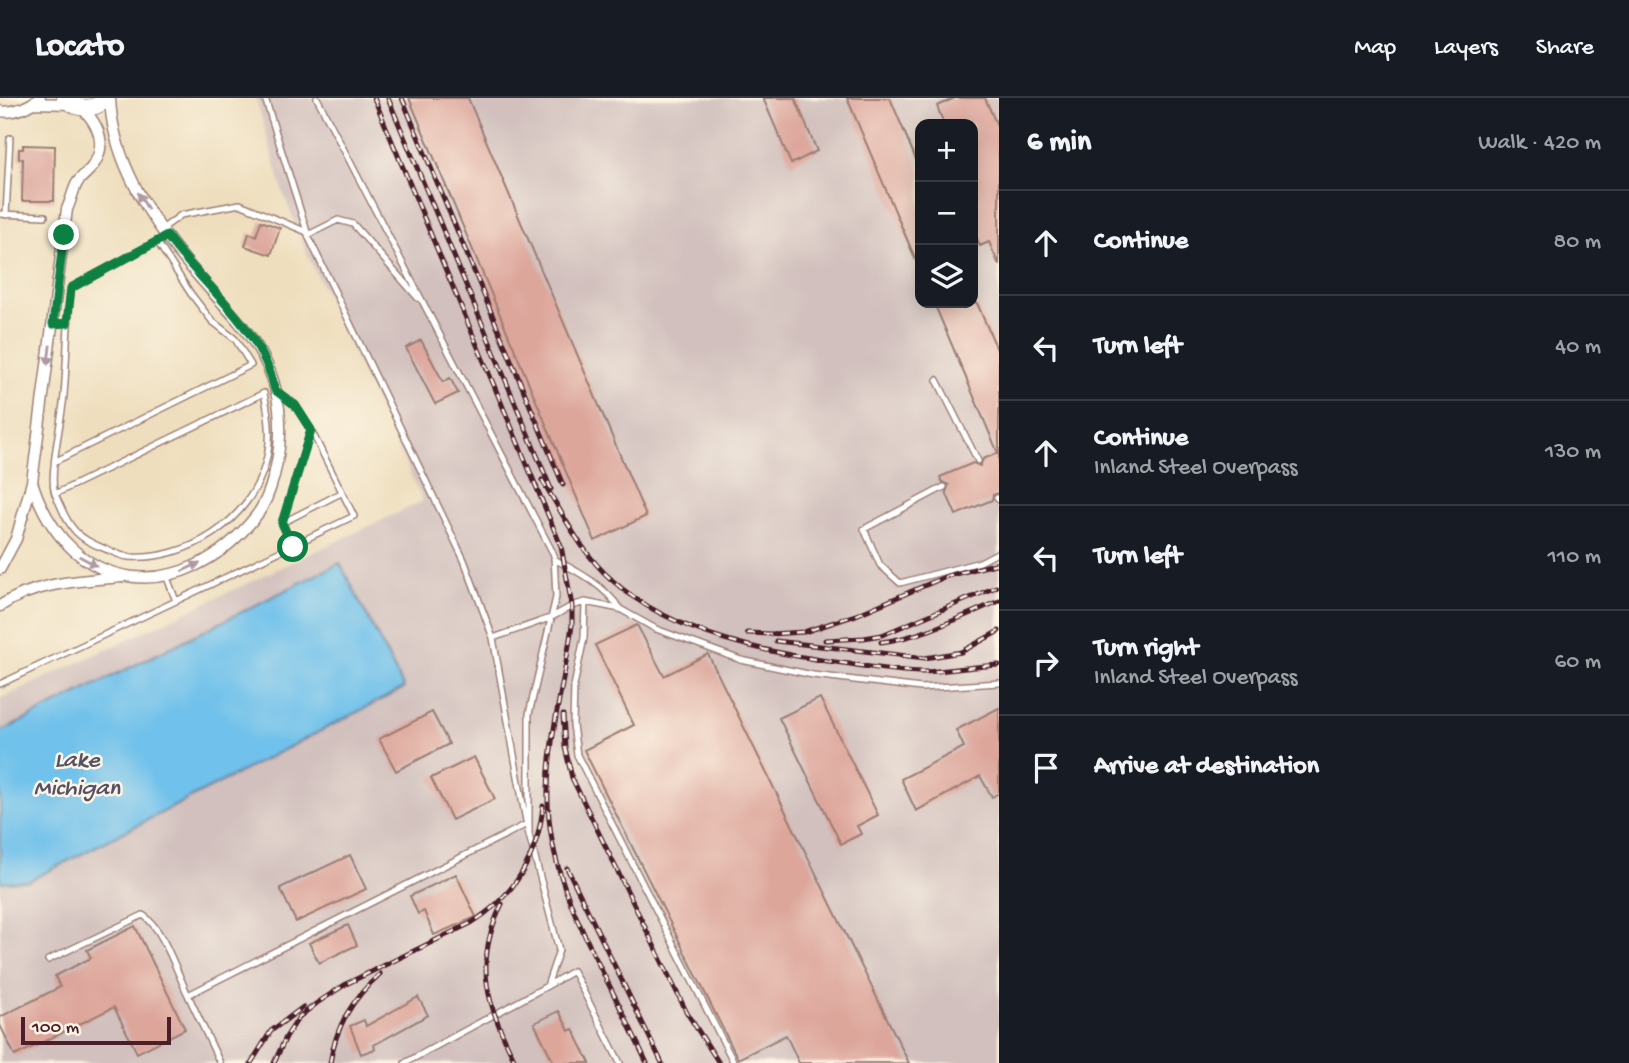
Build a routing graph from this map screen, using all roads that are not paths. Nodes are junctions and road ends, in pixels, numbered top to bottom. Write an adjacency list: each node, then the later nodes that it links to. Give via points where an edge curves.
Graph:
1 (109, 98): 5 (main road, via 99,106); 12 (street, one-way to 1, via 120,151)
2 (265, 98): 11 (lane)
3 (317, 98): 13 (lane)
4 (37, 101): 5 (street); 6 (street)
5 (73, 103): 15 (street, via 95,121 101,147 92,167 77,183 67,209)
6 (6, 111): 7 (lane)
7 (0, 120)
8 (10, 138): 9 (lane)
9 (3, 214): 10 (lane)
10 (45, 216)
11 (307, 233): 12 (lane, via 240,204 181,215); 13 (lane, via 338,220 353,224); 37 (lane, via 464,560)
12 (162, 236): 14 (lane, via 71,288); 17 (street, via 256,342); 19 (lane, via 191,294 212,321 235,339 251,365)
13 (427, 308): 28 (lane)
14 (67, 323): 15 (lane); 19 (lane)
15 (53, 324): 21 (street, one-way to 21)
16 (937, 380): 20 (lane)
17 (275, 390): 18 (lane, via 295,405); 30 (street, one-way to 17, via 218,553 258,514 274,476 280,435)
18 (311, 430): 23 (lane); 25 (lane)
19 (56, 461): 24 (lane)
20 (978, 461)
21 (32, 482): 29 (street, via 16,539); 31 (street, one-way to 31, via 58,537 85,561)
22 (944, 487): 27 (lane, via 864,529 880,565 901,583 980,562)
23 (341, 493): 25 (lane); 26 (lane, via 354,516)
24 (55, 494): 24 (lane, via 73,531 96,546 125,557 158,557 188,548 240,512 253,492 266,462 270,431 264,393)
25 (282, 523): 26 (lane)
26 (293, 547): 32 (lane)
27 (999, 552)
28 (554, 559): 35 (lane, via 611,596); 36 (lane, via 556,597)
29 (0, 569)
30 (166, 575): 31 (street); 32 (lane)
31 (124, 576): 34 (street, via 54,584)
32 (176, 601): 39 (lane)
33 (585, 602): 35 (lane); 36 (lane); 48 (lane, via 584,638 574,686 578,755)
34 (0, 606)
35 (620, 609): 38 (lane, via 656,629 741,660 813,675 921,688)
36 (550, 618): 37 (lane); 41 (lane, via 529,714)
37 (493, 638): 40 (lane)
38 (999, 683)
39 (0, 684)
40 (527, 824): 41 (lane); 44 (lane)
41 (529, 834): 43 (lane, via 559,950)
42 (48, 960): 44 (lane, via 143,915 158,933)
43 (547, 986): 46 (lane); 47 (lane, via 573,971)
44 (188, 995): 45 (lane)
45 (220, 1063)
46 (405, 1063)
47 (620, 1063)
48 (734, 1063)

